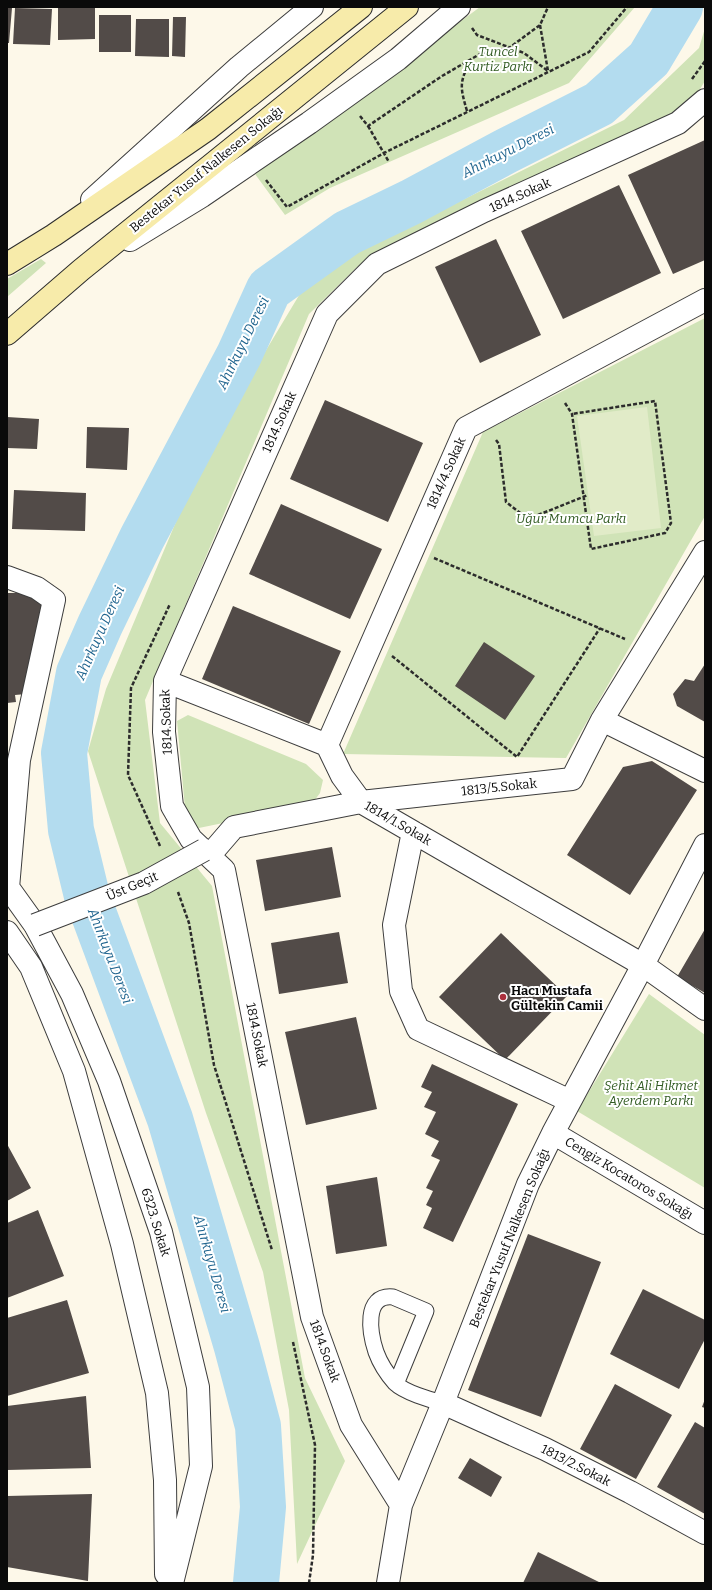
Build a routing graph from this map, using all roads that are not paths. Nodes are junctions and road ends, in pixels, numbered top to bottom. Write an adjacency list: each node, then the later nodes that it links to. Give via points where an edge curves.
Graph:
1 (312, 7): 6 (street, via 239,67)
2 (361, 7): 6 (main road, via 208,129)
3 (407, 7): 8 (main road, Bestekar Yusuf Nalkesen Sokağı)
4 (464, 15): 8 (street, via 398,58 202,196)
5 (705, 100): 13 (street, 1814.Sokak, via 678,123 484,211 377,264 327,314)
6 (54, 235): 7 (main road)
7 (7, 264)
8 (81, 270): 10 (main road, Bestekar Yusuf Nalkesen Sokağı)
9 (705, 300): 15 (street, 1814/4.Sokak, via 466,428)
10 (7, 334)
11 (705, 552): 14 (street, 1813/5.Sokak)
12 (7, 577): 21 (street, via 37,588 54,600 19,760)
13 (165, 681): 15 (street); 20 (street, 1814.Sokak, via 164,732 172,806 191,838)
14 (602, 720): 16 (street); 17 (street, 1813/5.Sokak, via 572,779)
15 (327, 745): 17 (street, 1814/1.Sokak, via 342,776)
16 (705, 771)
17 (361, 802): 18 (street, 1814/1.Sokak); 20 (street, via 234,827)
18 (413, 832): 24 (street, 1814/1.Sokak); 26 (street, via 394,925 401,991 418,1029)
19 (705, 845): 24 (street, Bestekar Yusuf Nalkesen Sokağı)
20 (206, 853): 22 (street, Üst Geçit, bridge, via 144,883); 31 (street, 1814.Sokak, via 224,870 312,1317 352,1426)
21 (8, 887): 22 (street, 6323. Sokak)
22 (34, 926): 34 (street, 6323. Sokak, via 72,994 109,1080 161,1232 198,1387 201,1466)
23 (7, 932): 33 (street, via 31,967 74,1071 122,1244 157,1393 165,1480)
24 (643, 965): 25 (street); 26 (street, Bestekar Yusuf Nalkesen Sokağı)
25 (705, 1009)
26 (570, 1101): 27 (street, Bestekar Yusuf Nalkesen Sokağı)
27 (553, 1133): 28 (street, Cengiz Kocatoros Sokağı); 30 (street, Bestekar Yusuf Nalkesen Sokağı, via 528,1184)
28 (705, 1223)
29 (396, 1384): 29 (lane, via 376,1352 371,1326 375,1304 388,1296 426,1311); 30 (lane, via 423,1398)
30 (443, 1403): 31 (street, Bestekar Yusuf Nalkesen Sokağı); 32 (street, 1813/2.Sokak, via 545,1449)
31 (401, 1505): 35 (street, Bestekar Yusuf Nalkesen Sokağı)
32 (705, 1533)
33 (166, 1583)
34 (172, 1583)
35 (388, 1583)

